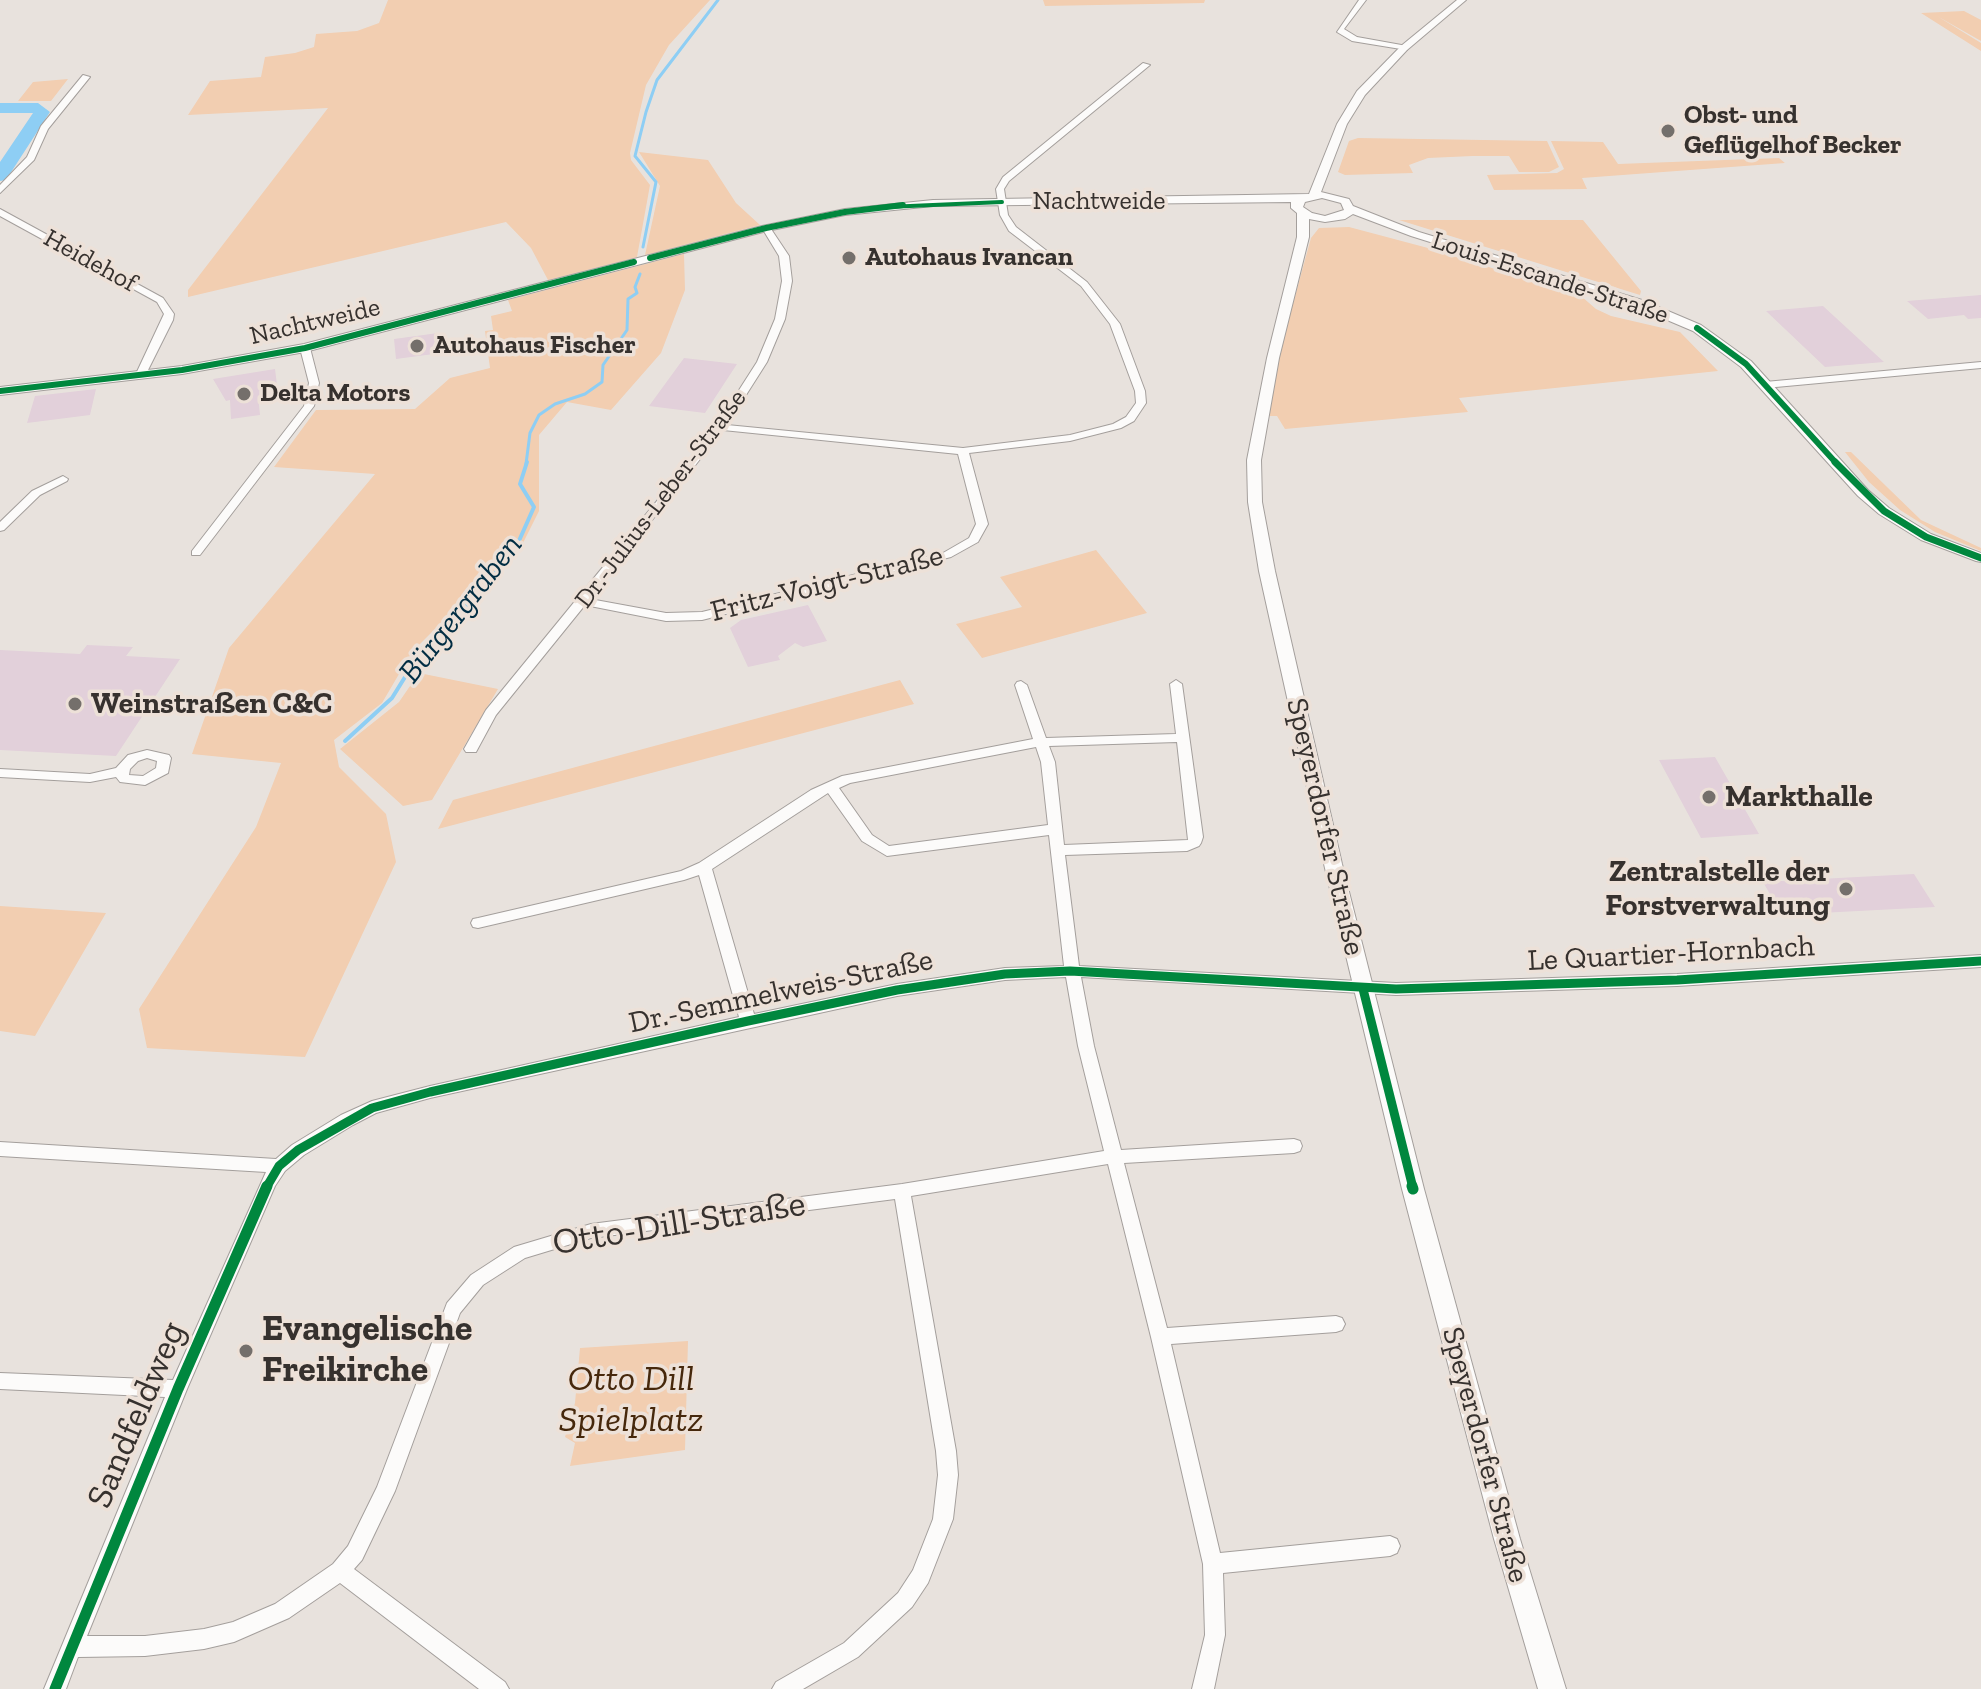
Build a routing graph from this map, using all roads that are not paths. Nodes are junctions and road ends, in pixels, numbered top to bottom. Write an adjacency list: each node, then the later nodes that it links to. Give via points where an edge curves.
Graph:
1 (1363, 0): 3 (street, via 1340,30 1355,39)
2 (1462, 0): 3 (street)
3 (1404, 48): 6 (street, via 1353,103)
4 (1146, 65): 10 (street, via 1006,179 1000,189)
5 (86, 77): 7 (street, via 44,128 31,158)
6 (1325, 173): 8 (street); 9 (street)
7 (0, 190)
8 (1314, 196): 9 (street); 11 (street)
9 (1334, 197): 12 (street, Louis-Escande-Straße)
10 (1002, 202): 11 (street, Nachtweide); 15 (street, Nachtweide, via 901,205); 24 (street, via 1012,229 1084,284 1105,308 1141,403 1130,419 1100,431)
11 (1300, 207): 14 (street, Louis-Escande-Straße); 17 (street, Speyerdorfer Straße)
12 (1351, 209): 14 (street); 16 (street, Louis-Escande-Straße)
13 (0, 212): 20 (street, Heidehof, via 160,300 168,320)
14 (1333, 218): 16 (street, Louis-Escande-Straße); 17 (street, via 1318,222)
15 (766, 228): 18 (street, Nachtweide); 23 (street, Dr.-Julius-Leber-Straße, via 784,256 785,297 762,362)
16 (1415, 234): 21 (street, Louis-Escande-Straße, via 1682,320 1721,343)
17 (1303, 237): 44 (street, Speyerdorfer Straße, via 1257,437 1255,502)
18 (305, 348): 20 (street, Nachtweide); 27 (street, Nachtweide, via 314,383 309,406)
19 (1981, 365): 21 (street)
20 (140, 376): 22 (street, Nachtweide)
21 (1765, 385): 28 (street, Louis-Escande-Straße, via 1884,511 1926,537)
22 (0, 391)
23 (720, 427): 24 (street); 29 (street, Dr.-Julius-Leber-Straße)
24 (963, 451): 29 (street, Fritz-Voigt-Straße, via 982,524 974,540 947,555 702,616 666,617)
25 (63, 479): 26 (street, via 36,493)
26 (0, 528)
27 (196, 553)
28 (1981, 558)
29 (583, 601): 34 (street, Dr.-Julius-Leber-Straße, via 491,713)
30 (1176, 684): 32 (street)
31 (1021, 685): 33 (street)
32 (1183, 738): 33 (street); 39 (street, via 1194,843)
33 (1041, 742): 37 (street); 38 (street)
34 (471, 749)
35 (121, 771): 36 (street, via 90,778)
36 (0, 773)
37 (830, 785): 38 (street, via 867,838 887,851); 40 (street)
38 (1056, 829): 39 (street)
39 (1058, 850): 43 (street)
40 (704, 867): 41 (street, via 672,880); 45 (street)
41 (478, 923)
42 (1981, 961): 44 (street, Le Quartier-Hornbach, via 1677,980)
43 (1070, 971): 44 (street, Dr.-Semmelweis-Straße); 45 (street, Dr.-Semmelweis-Straße, via 939,983); 48 (street)
44 (1363, 989): 63 (street, Speyerdorfer Straße, via 1507,1539)
45 (748, 1021): 49 (street, Dr.-Semmelweis-Straße, via 394,1101 317,1136)
46 (1294, 1146): 48 (street, Otto-Dill-Straße)
47 (0, 1149): 49 (street)
48 (1115, 1155): 50 (street, Otto-Dill-Straße); 52 (street)
49 (279, 1166): 54 (street, Sandfeldweg, via 257,1203)
50 (902, 1191): 57 (street, Otto-Dill-Straße, via 591,1231 540,1244 498,1265 453,1309 374,1515); 61 (street, via 946,1451 943,1519 925,1567 905,1600 851,1650)
51 (1336, 1324): 52 (street)
52 (1160, 1337): 56 (street)
53 (0, 1381): 54 (street)
54 (178, 1389): 58 (street, Sandfeldweg)
55 (1390, 1546): 56 (street)
56 (1213, 1564): 62 (street, via 1215,1635)
57 (340, 1571): 58 (street, Otto-Dill-Straße, via 282,1611 234,1632 145,1646); 59 (street)
58 (71, 1647): 60 (street, Sandfeldweg)
59 (494, 1688)
60 (55, 1689)
61 (783, 1689)
62 (1203, 1689)
63 (1552, 1689)

